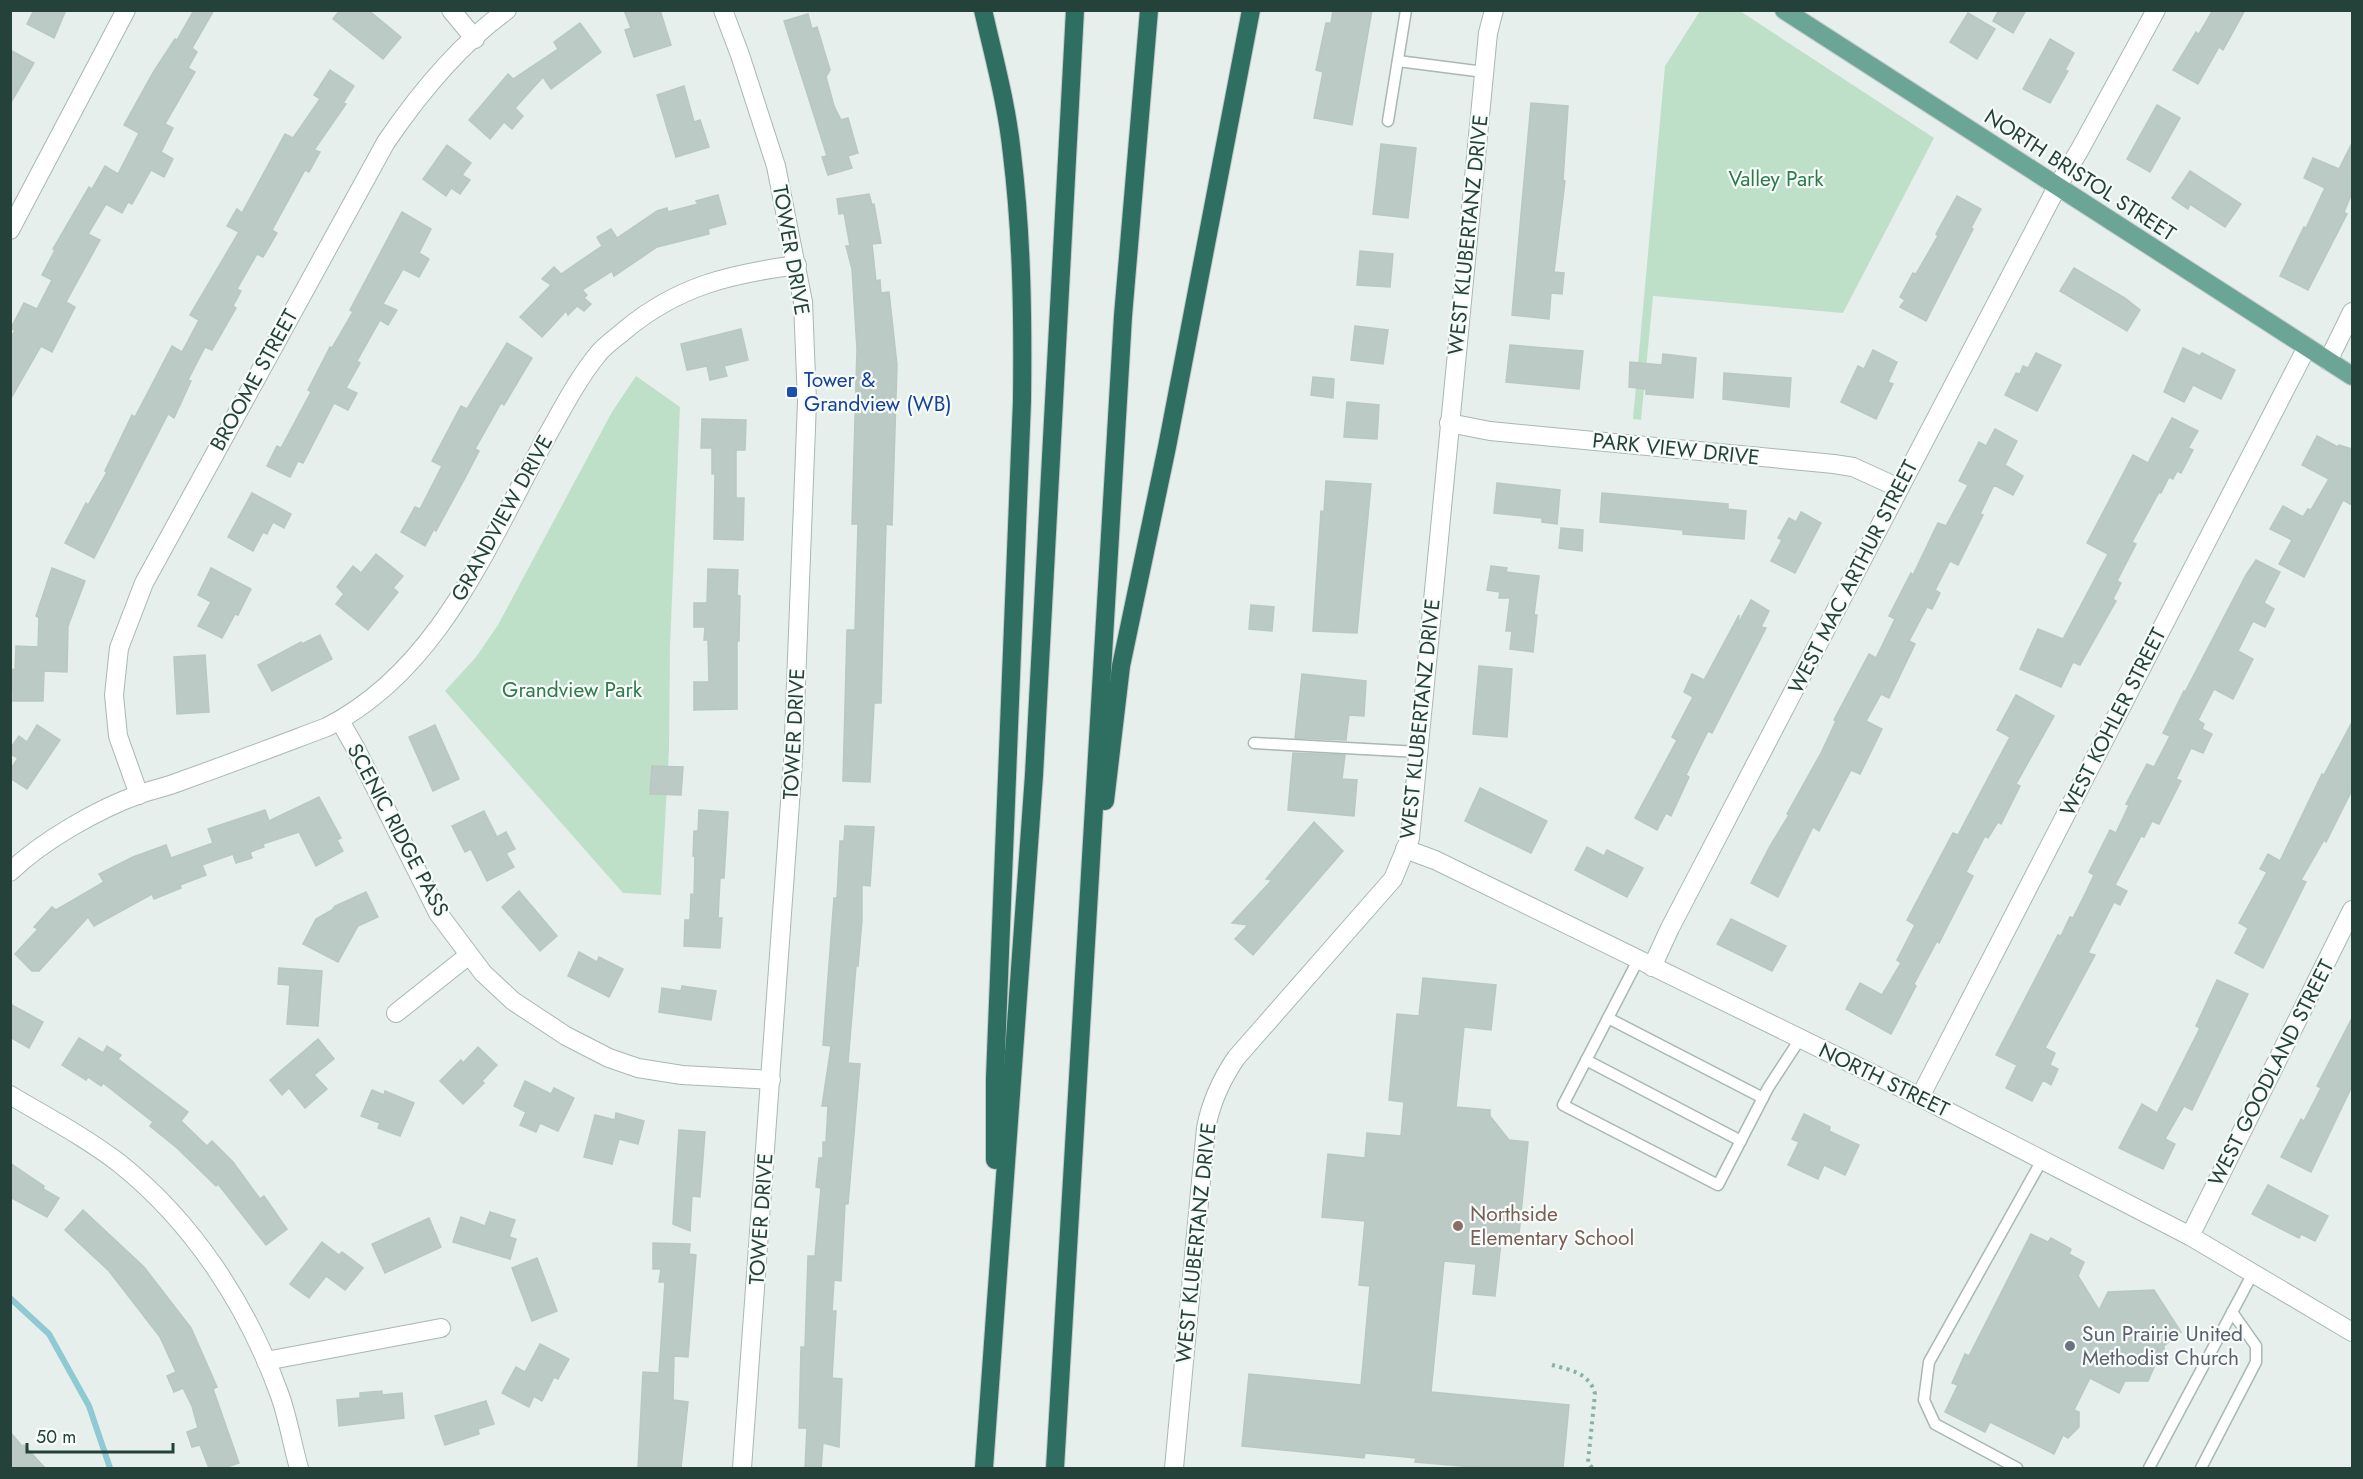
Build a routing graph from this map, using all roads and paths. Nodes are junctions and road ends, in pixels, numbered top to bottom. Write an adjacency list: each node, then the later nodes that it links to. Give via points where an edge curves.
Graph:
1 (126, 10): 18 (street)
2 (451, 10): 13 (street)
3 (507, 10): 13 (street, BROOME STREET)
4 (723, 10): 19 (street, TOWER DRIVE, via 776,166)
5 (983, 10): 48 (highway, via 1012,152 1023,325 995,1078)
6 (1075, 10): 48 (highway, via 1034,775)
7 (1149, 10): 38 (highway, via 1123,316)
8 (1251, 10): 38 (highway, via 1121,666)
9 (1406, 10): 14 (lane)
10 (1494, 10): 15 (street, WEST KLUBERTANZ DRIVE)
11 (1784, 10): 17 (main road, NORTH BRISTOL STREET)
12 (2156, 10): 17 (street, WEST MAC ARTHUR STREET)
13 (475, 39): 29 (street, BROOME STREET, via 442,70 386,142 144,583 119,648 114,695 118,736)
14 (1398, 61): 15 (lane); 16 (lane)
15 (1484, 72): 24 (street, WEST KLUBERTANZ DRIVE)
16 (1388, 121)
17 (2057, 187): 21 (main road, NORTH BRISTOL STREET); 25 (street, WEST MAC ARTHUR STREET)
18 (10, 230)
19 (797, 265): 26 (street, GRANDVIEW DRIVE, via 758,270 681,293 644,315 598,353 536,455 467,587 426,645 393,681); 40 (street, TOWER DRIVE, via 803,302 807,402 793,761)
20 (2352, 312): 22 (street)
21 (2307, 347): 22 (main road, NORTH BRISTOL STREET); 42 (street, WEST KOHLER STREET)
22 (2328, 361): 23 (main road, NORTH BRISTOL STREET)
23 (2352, 376)
24 (1449, 423): 25 (street, PARK VIEW DRIVE, via 1490,431 1834,464 1853,467); 28 (street, WEST KLUBERTANZ DRIVE)
25 (1899, 488): 34 (street, WEST MAC ARTHUR STREET, via 1670,928)
26 (340, 721): 29 (street, GRANDVIEW DRIVE); 33 (street, SCENIC RIDGE PASS, via 438,913)
27 (1254, 743): 28 (lane)
28 (1419, 753): 30 (street, WEST KLUBERTANZ DRIVE, via 1410,838)
29 (139, 795): 31 (street, GRANDVIEW DRIVE, via 56,836)
30 (1405, 849): 34 (street, NORTH STREET, via 1435,860); 58 (street, WEST KLUBERTANZ DRIVE, via 1393,879 1236,1058 1210,1107)
31 (10, 872)
32 (2352, 910): 46 (street, WEST GOODLAND STREET)
33 (469, 955): 35 (street); 40 (street, SCENIC RIDGE PASS, via 513,1001 566,1036 609,1058 638,1068 682,1075)
34 (1645, 964): 36 (lane); 37 (street, NORTH STREET)
35 (396, 1013)
36 (1608, 1018): 39 (lane); 43 (lane)
37 (1800, 1039): 42 (street, NORTH STREET); 43 (lane)
38 (1081, 1042): 57 (highway)
39 (1586, 1060): 44 (lane); 44 (lane, via 1563,1105 1718,1185)
40 (771, 1080): 55 (street, TOWER DRIVE)
41 (10, 1095): 52 (street, via 77,1134 158,1199 203,1250 235,1298)
42 (1920, 1097): 45 (street, NORTH STREET)
43 (1763, 1098): 44 (lane)
44 (1741, 1141)
45 (2042, 1160): 46 (street, NORTH STREET); 60 (lane, via 1929,1362 1924,1401 1935,1424)
46 (2190, 1236): 47 (street, NORTH STREET)
47 (2253, 1273): 49 (lane); 51 (street, NORTH STREET)
48 (997, 1288): 56 (highway)
49 (2232, 1312): 61 (lane); 62 (lane, via 2256,1346 2256,1362)
50 (441, 1328): 52 (street)
51 (2352, 1332)
52 (266, 1361): 54 (street, via 280,1395)
53 (1552, 1365): 59 (path, via 1576,1372 1593,1384 1588,1462)
54 (299, 1468)
55 (742, 1468)
56 (984, 1468)
57 (1054, 1468)
58 (1174, 1468)
59 (1592, 1468)
60 (2017, 1468)
61 (2149, 1468)
62 (2201, 1468)

